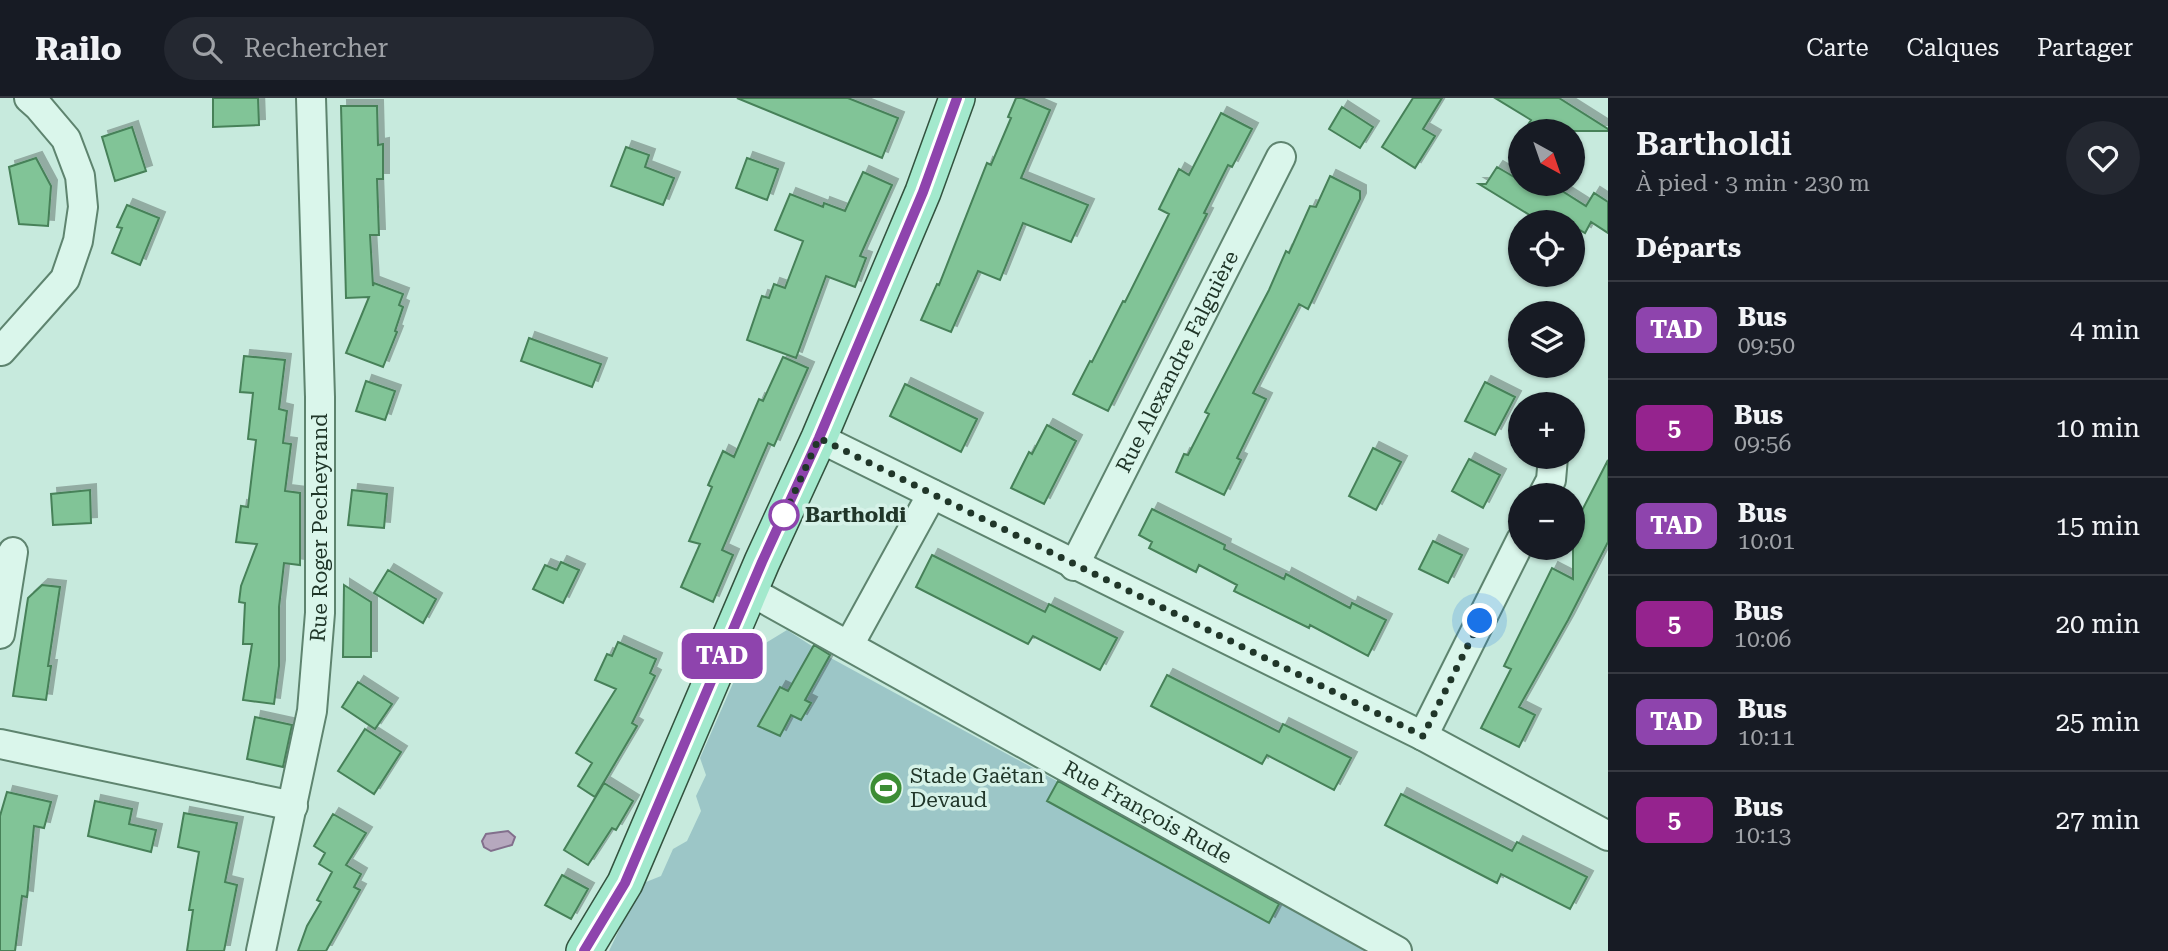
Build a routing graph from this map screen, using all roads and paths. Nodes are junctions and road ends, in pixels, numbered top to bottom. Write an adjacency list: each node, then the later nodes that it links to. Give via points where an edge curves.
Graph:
1 (29, 98): 5 (street, via 65,139 80,176 83,207 65,279)
2 (311, 98): 16 (street, Rue Roger Pecheyrand, via 320,397 320,613 312,711)
3 (957, 98): 6 (main road, via 923,192)
4 (1281, 158): 10 (street, Rue Alexandre Falguière)
5 (1, 351)
6 (819, 438): 7 (street); 11 (main road)
7 (932, 494): 10 (street); 13 (street)
8 (13, 552): 12 (street)
9 (1511, 560): 14 (street)
10 (1074, 566): 14 (street)
11 (750, 592): 13 (street, Rue François Rude); 19 (main road, via 625,883)
12 (0, 634)
13 (849, 645): 20 (street, Rue François Rude)
14 (1423, 736): 17 (street)
15 (0, 744): 16 (street)
16 (293, 806): 18 (street, Rue Roger Pecheyrand)
17 (1608, 836)
18 (261, 951)
19 (584, 951)
20 (1397, 951)

